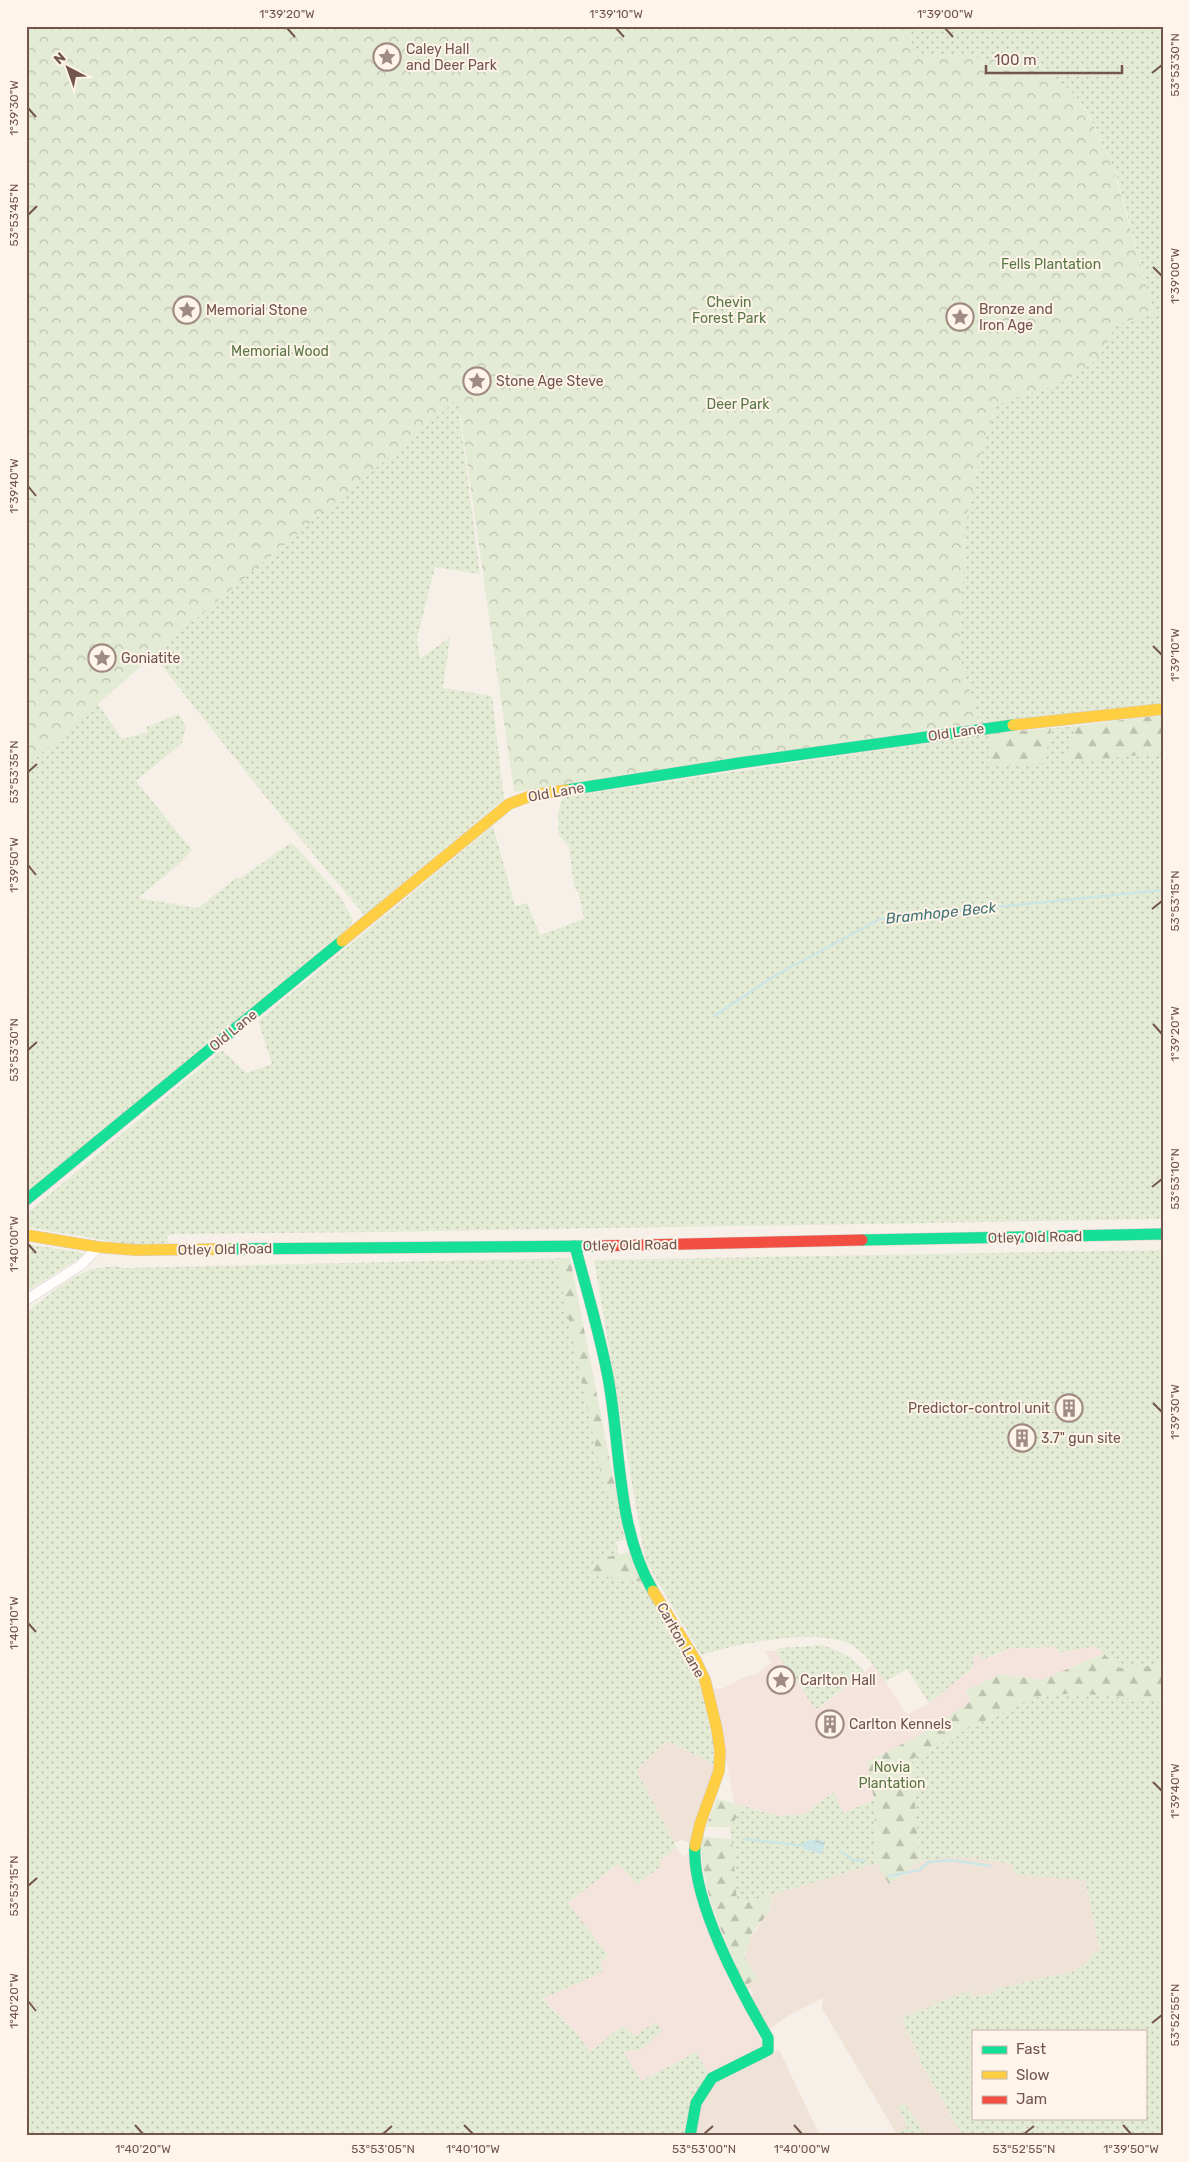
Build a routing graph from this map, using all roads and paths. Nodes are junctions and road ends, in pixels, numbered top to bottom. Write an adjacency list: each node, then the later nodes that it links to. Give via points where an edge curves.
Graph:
1 (1163, 709): 2 (street, Old Lane, via 975,730 739,763 533,795 509,804)
2 (26, 1200)
3 (1163, 1234): 5 (street, Otley Old Road)
4 (26, 1235): 6 (street, Otley Old Road)
5 (575, 1246): 6 (street, Otley Old Road, via 135,1250); 8 (street, Carlton Lane, via 608,1382 634,1549 698,1664 710,1698 720,1766 694,1851 698,1876 726,1962 768,2038 768,2050 712,2078 696,2104)
6 (98, 1247): 7 (street, via 81,1265)
7 (26, 1300)
8 (690, 2136)

